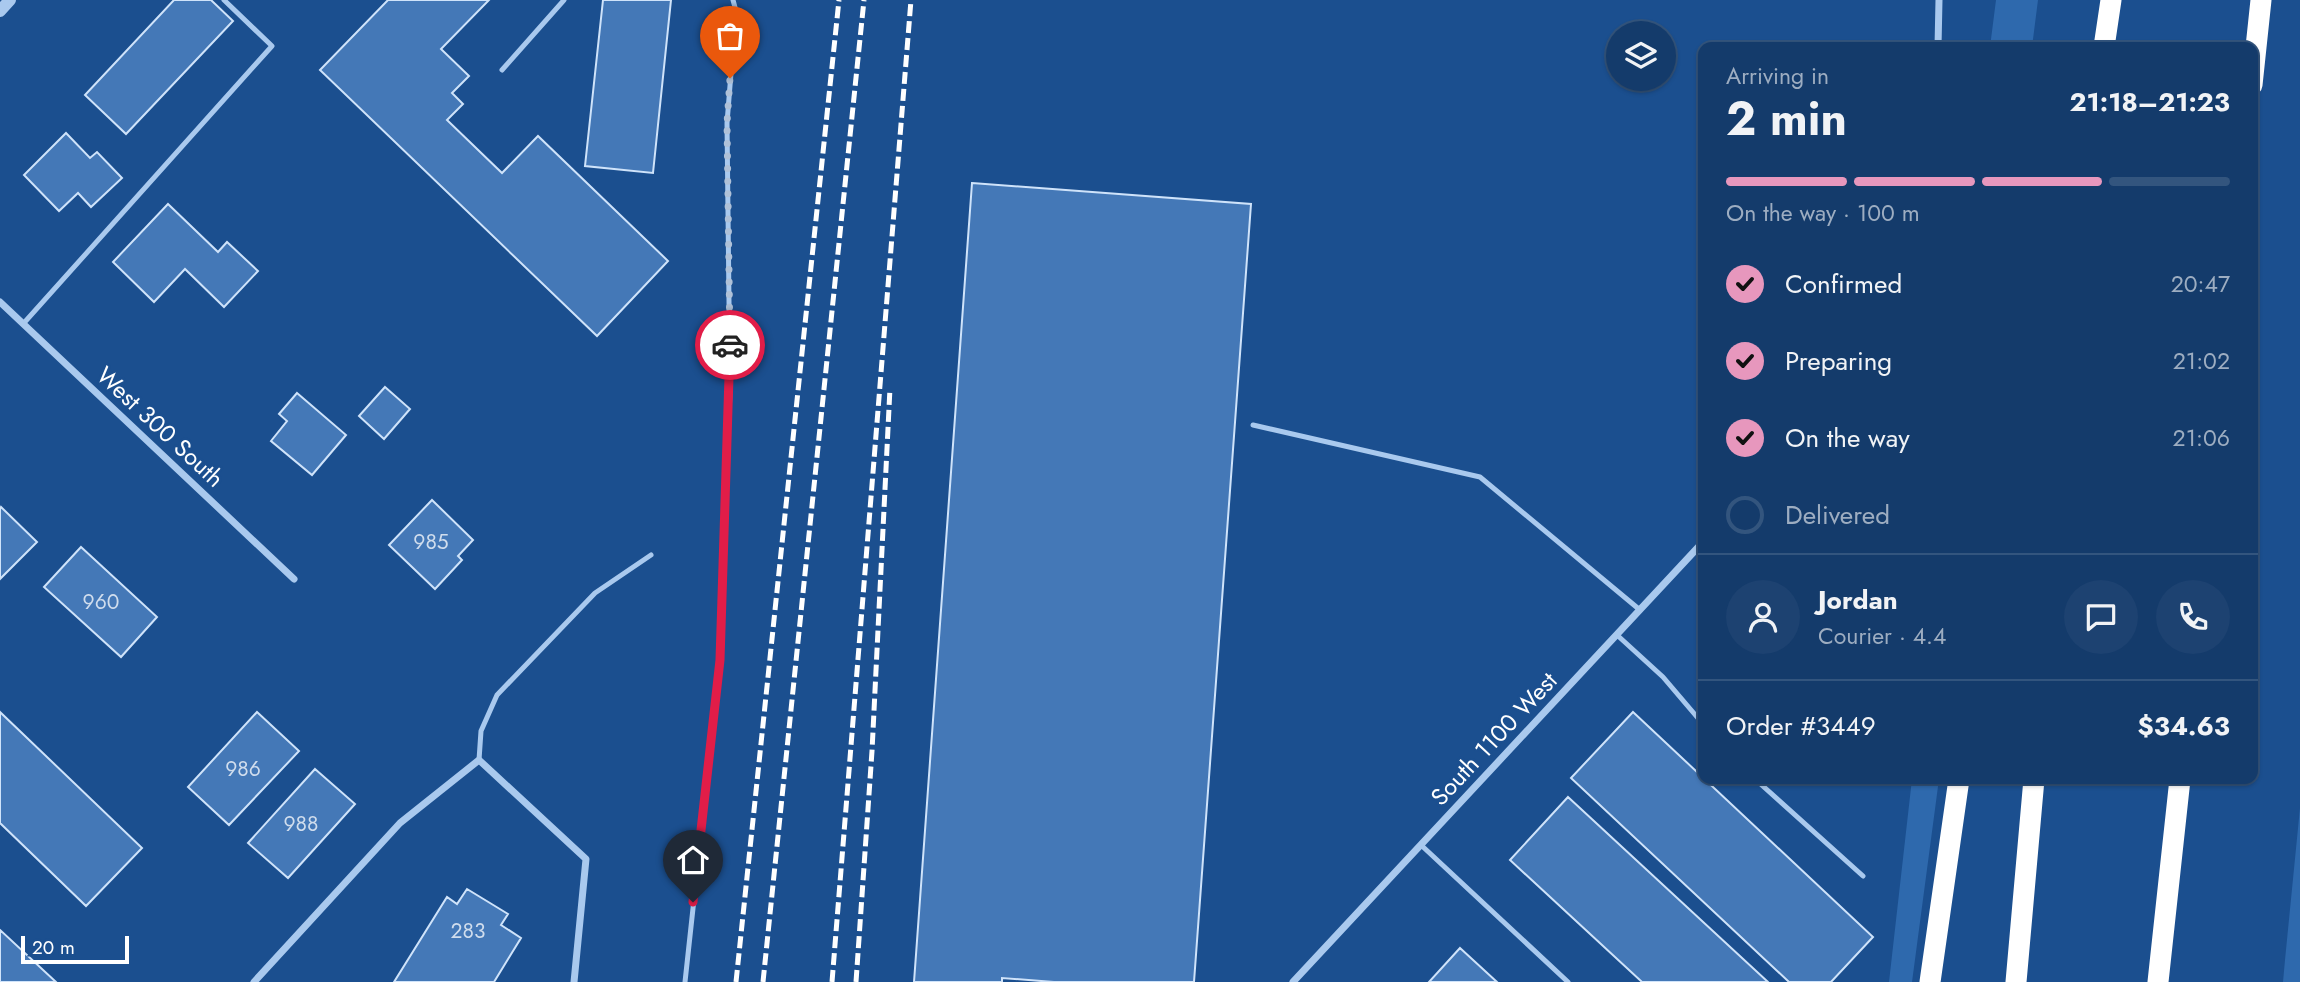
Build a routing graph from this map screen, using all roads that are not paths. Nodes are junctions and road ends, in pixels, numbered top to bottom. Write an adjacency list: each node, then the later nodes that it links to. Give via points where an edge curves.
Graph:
1 (10, 0): 8 (street)
2 (224, 0): 14 (lane, via 272,46)
3 (564, 0): 12 (lane)
4 (733, 0): 31 (lane, via 727,123 730,390 720,660)
5 (1939, 0): 9 (street)
6 (2111, 0): 10 (highway)
7 (2261, 0): 11 (highway)
8 (0, 11)
9 (1938, 42)
10 (2105, 42)
11 (2257, 42)
12 (502, 69)
13 (0, 302): 14 (street, West 300 South)
14 (23, 324): 18 (street, West 300 South)
15 (1253, 425): 19 (lane, via 1480,477)
16 (1698, 547): 19 (street, South 1100 West)
17 (651, 555): 22 (lane, via 595,593 497,695 481,731)
18 (294, 579)
19 (1640, 610): 20 (street, South 1100 West)
20 (1617, 635): 21 (lane, via 1663,677); 27 (street, South 1100 West)
21 (1698, 718)
22 (479, 760): 29 (street, via 400,824); 30 (street, via 586,859)
23 (1761, 784): 28 (lane)
24 (1958, 784): 34 (highway)
25 (2034, 784): 35 (highway)
26 (2179, 784): 36 (highway)
27 (1421, 845): 32 (street, South 1100 West); 33 (lane)
28 (1863, 876)
29 (254, 982)
30 (574, 982)
31 (684, 982)
32 (1293, 982)
33 (1568, 982)
34 (1930, 982)
35 (2016, 982)
36 (2158, 982)

